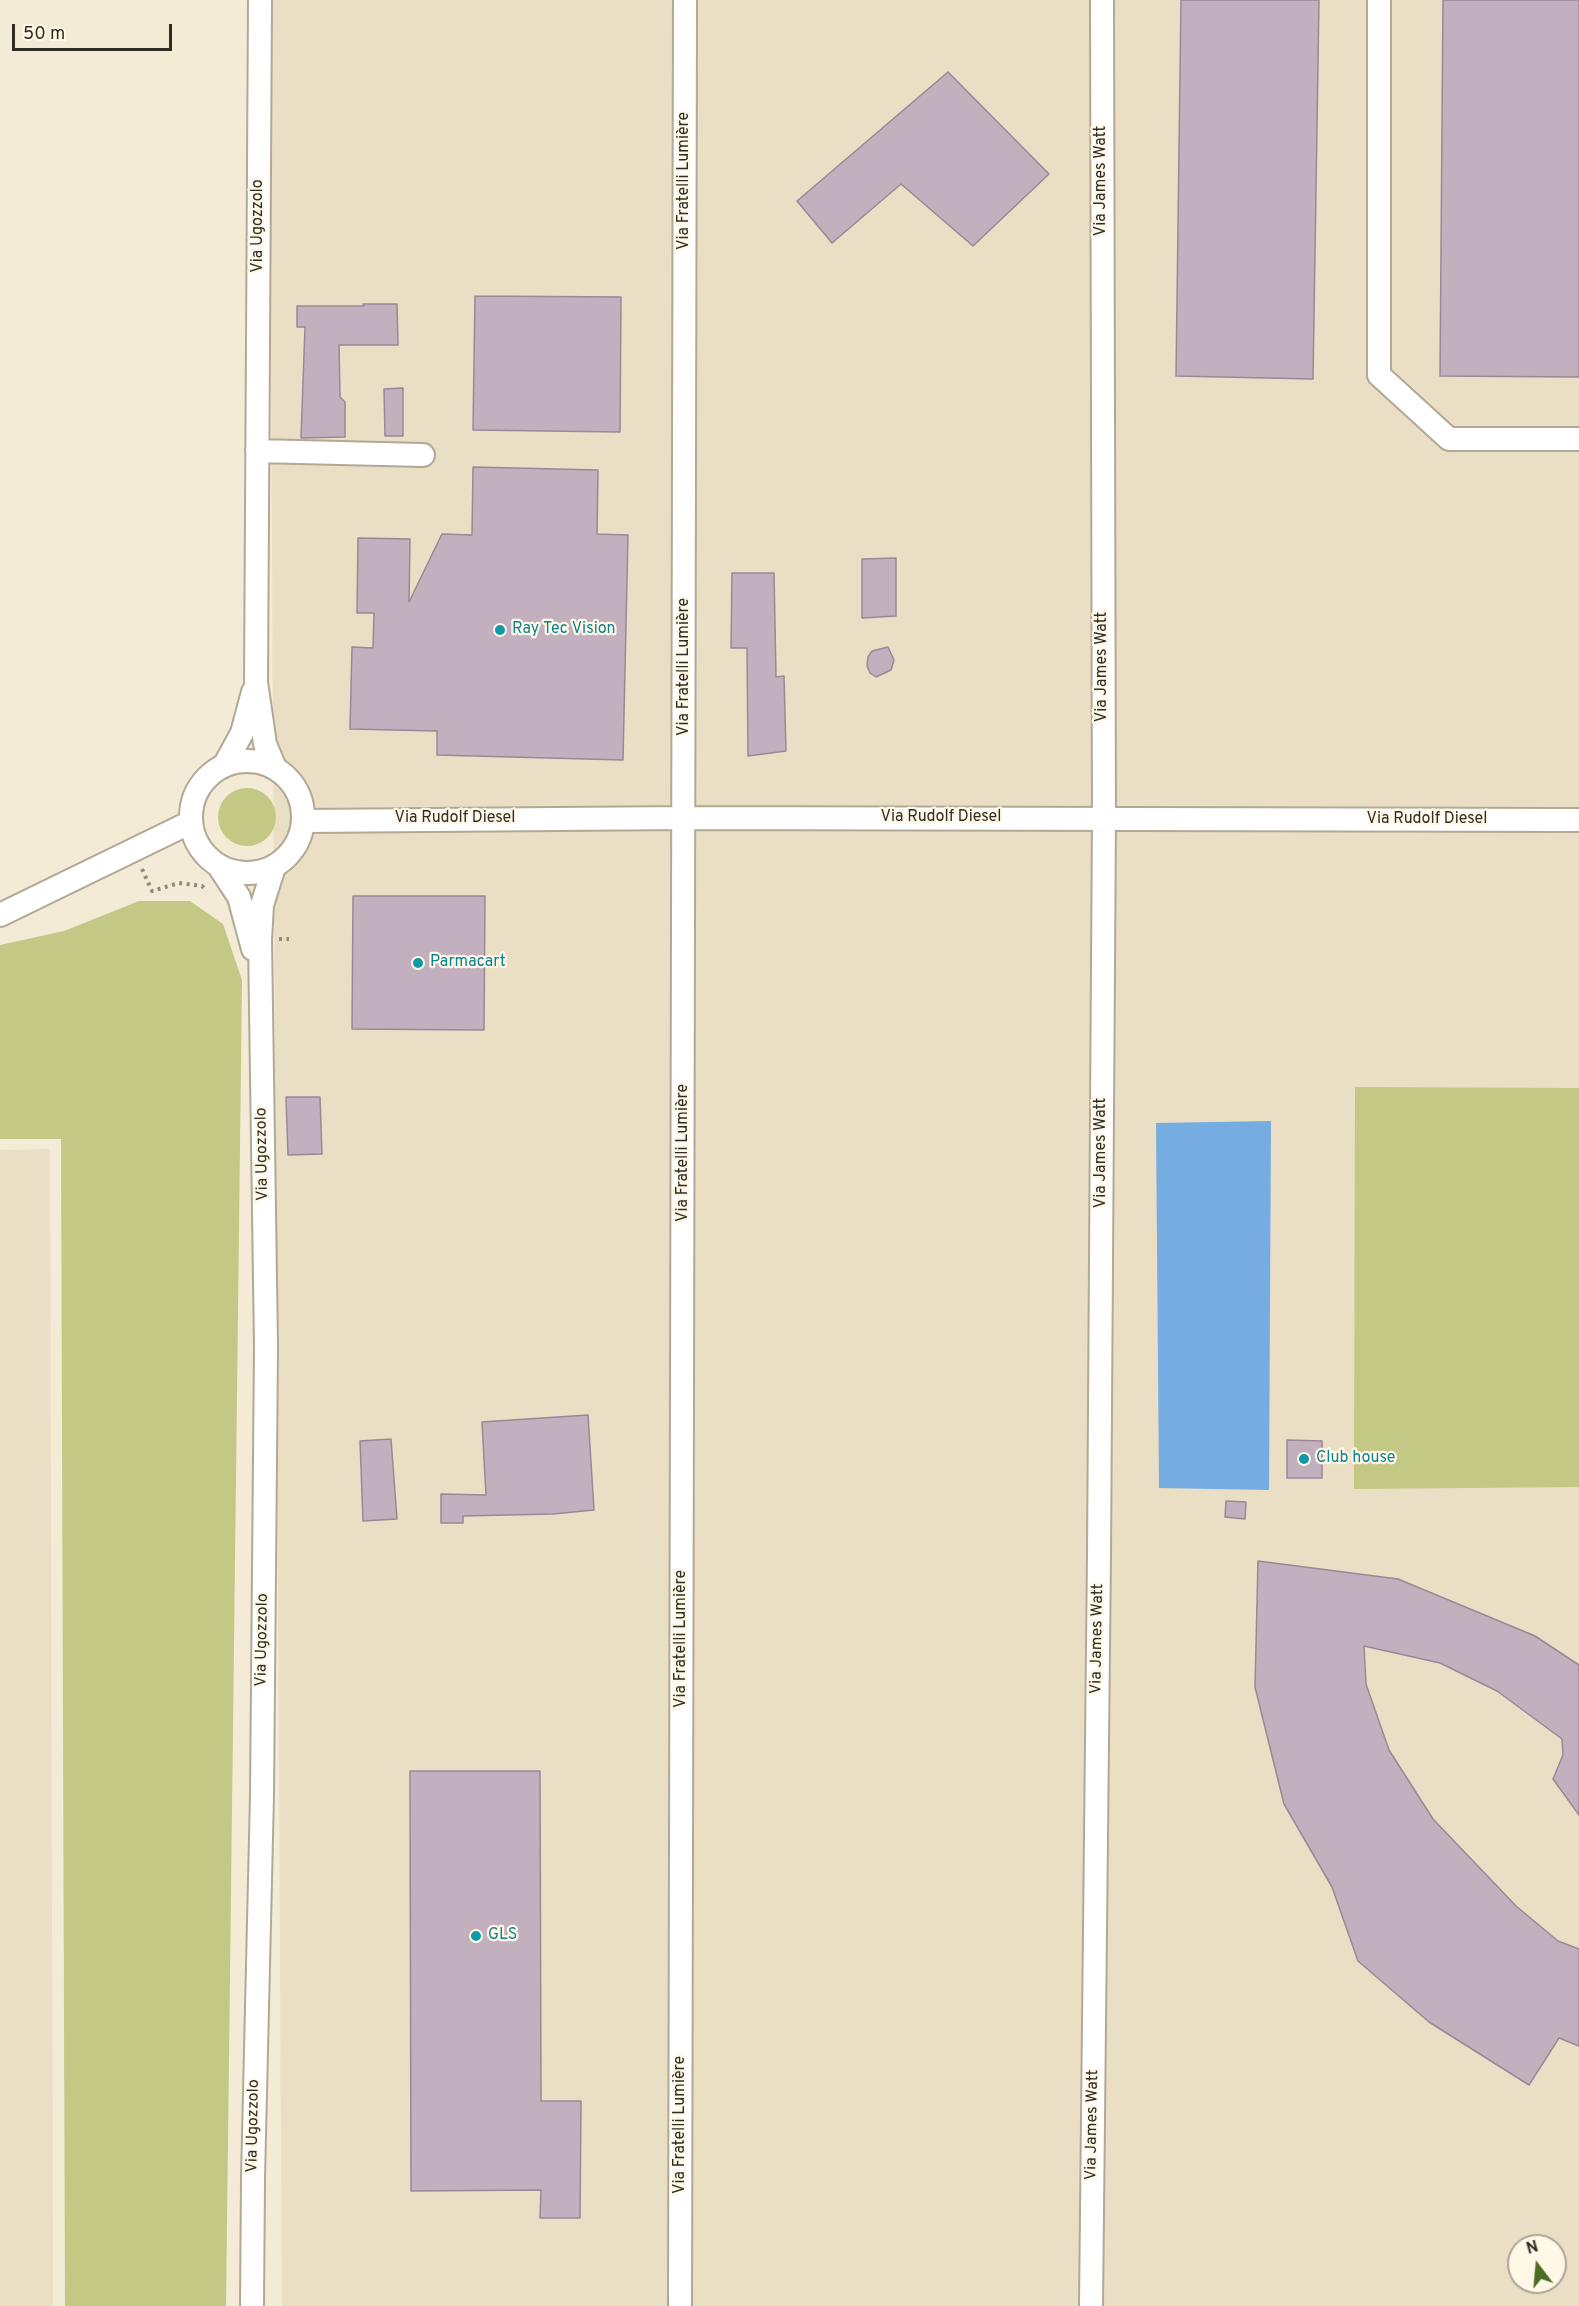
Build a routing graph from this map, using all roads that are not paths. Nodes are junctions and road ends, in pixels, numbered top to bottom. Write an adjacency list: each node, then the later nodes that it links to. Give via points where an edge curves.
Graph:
1 (260, 0): 6 (street, Via Ugozzolo)
2 (686, 0): 11 (street, Via Fratelli Lumière)
3 (1102, 0): 12 (street, Via James Watt)
4 (1378, 0): 5 (street, via 1379,375 1449,439)
5 (1579, 439)
6 (257, 451): 7 (street); 8 (street, Via Ugozzolo)
7 (423, 455)
8 (256, 682): 9 (street, Via Ugozzolo, via 242,733); 10 (street, Via Ugozzolo, via 265,744)
9 (224, 766): 10 (street, via 241,761); 15 (street, via 199,789)
10 (275, 768): 14 (street, via 297,790)
11 (685, 818): 12 (street, Via Rudolf Diesel); 14 (street, Via Rudolf Diesel); 21 (street, Via Fratelli Lumière)
12 (1104, 819): 13 (street, Via Rudolf Diesel); 22 (street, Via James Watt)
13 (1579, 820)
14 (304, 821): 17 (street, via 295,848)
15 (191, 822): 16 (street, via 205,854); 18 (street)
16 (218, 865): 17 (street, via 236,873); 19 (street, Via Ugozzolo, via 239,897)
17 (274, 867): 19 (street, Via Ugozzolo, via 261,905)
18 (0, 915)
19 (260, 974): 20 (street, Via Ugozzolo, via 266,1346)
20 (252, 2306)
21 (680, 2306)
22 (1091, 2306)

